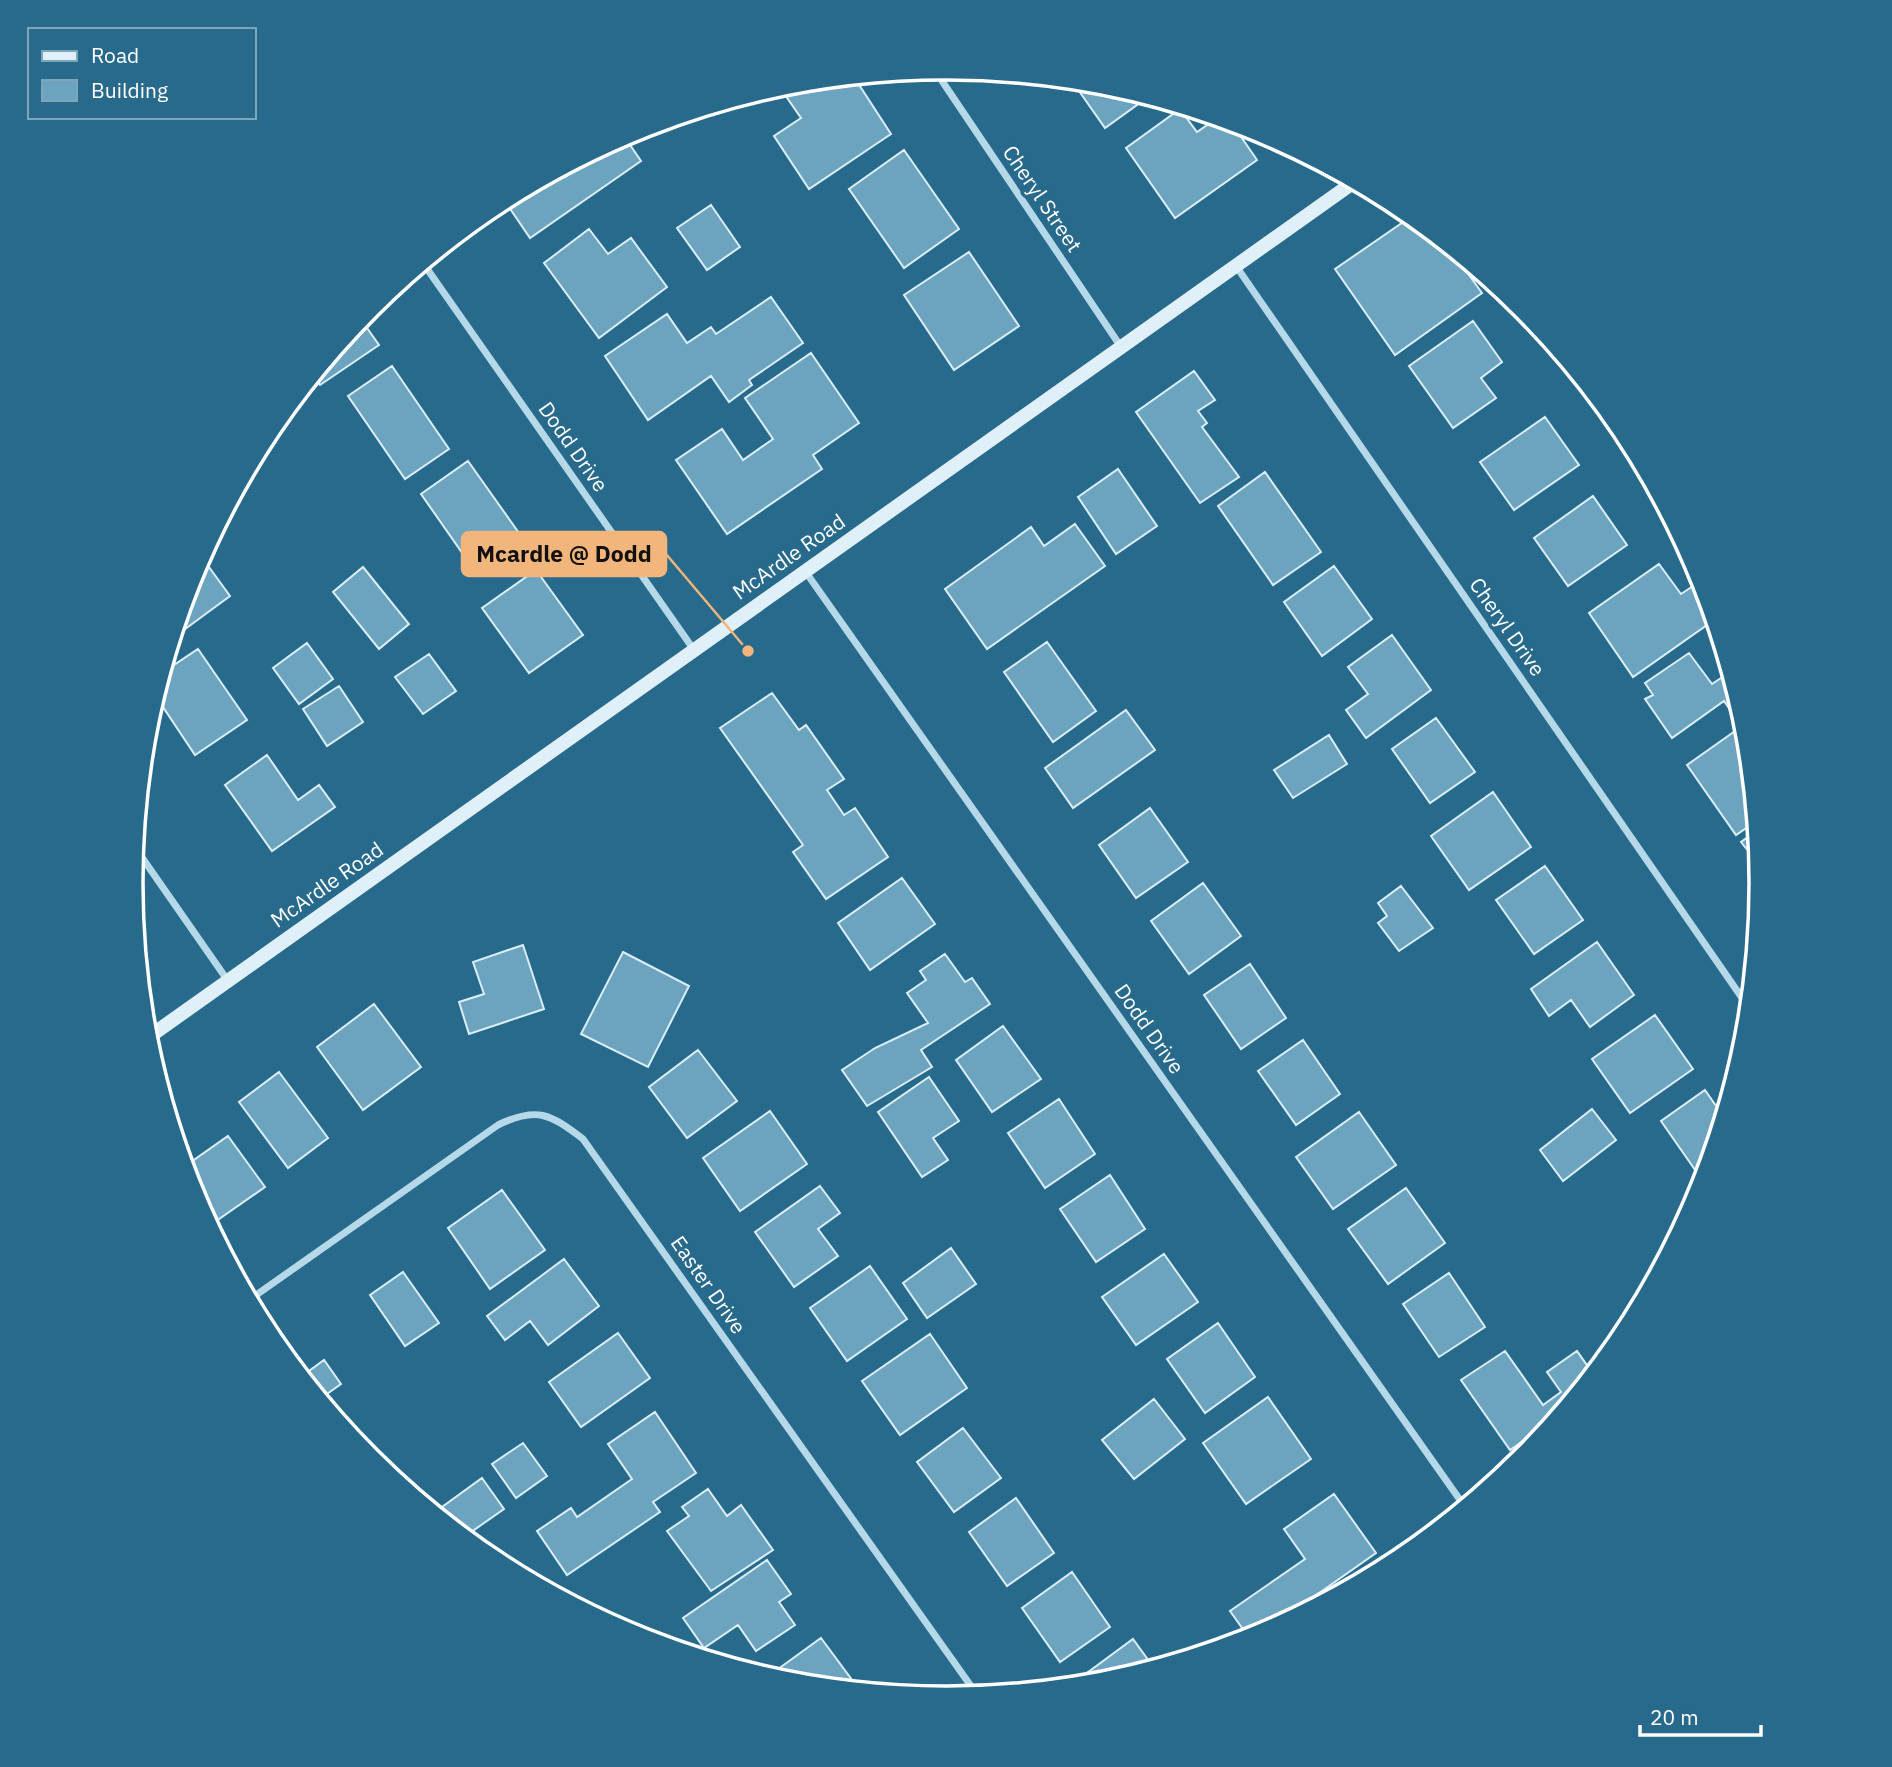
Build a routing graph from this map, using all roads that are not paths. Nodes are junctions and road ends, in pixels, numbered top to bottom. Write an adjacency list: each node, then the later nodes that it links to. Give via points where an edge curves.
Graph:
1 (942, 80): 5 (street, Cheryl Street)
2 (1346, 187): 3 (main road, McArdle Road)
3 (1236, 265): 5 (main road, McArdle Road); 10 (street, Cheryl Drive)
4 (429, 270): 7 (street, Dodd Drive)
5 (1121, 347): 6 (main road, McArdle Road)
6 (805, 571): 7 (main road, McArdle Road); 13 (street, Dodd Drive)
7 (694, 650): 9 (main road, McArdle Road)
8 (144, 860): 9 (street)
9 (228, 981): 11 (main road, McArdle Road)
10 (1741, 996)
11 (157, 1031)
12 (257, 1294): 14 (street, Easter Drive, via 498,1125 519,1115 536,1114 558,1121 583,1139)
13 (1460, 1500)
14 (971, 1686)

